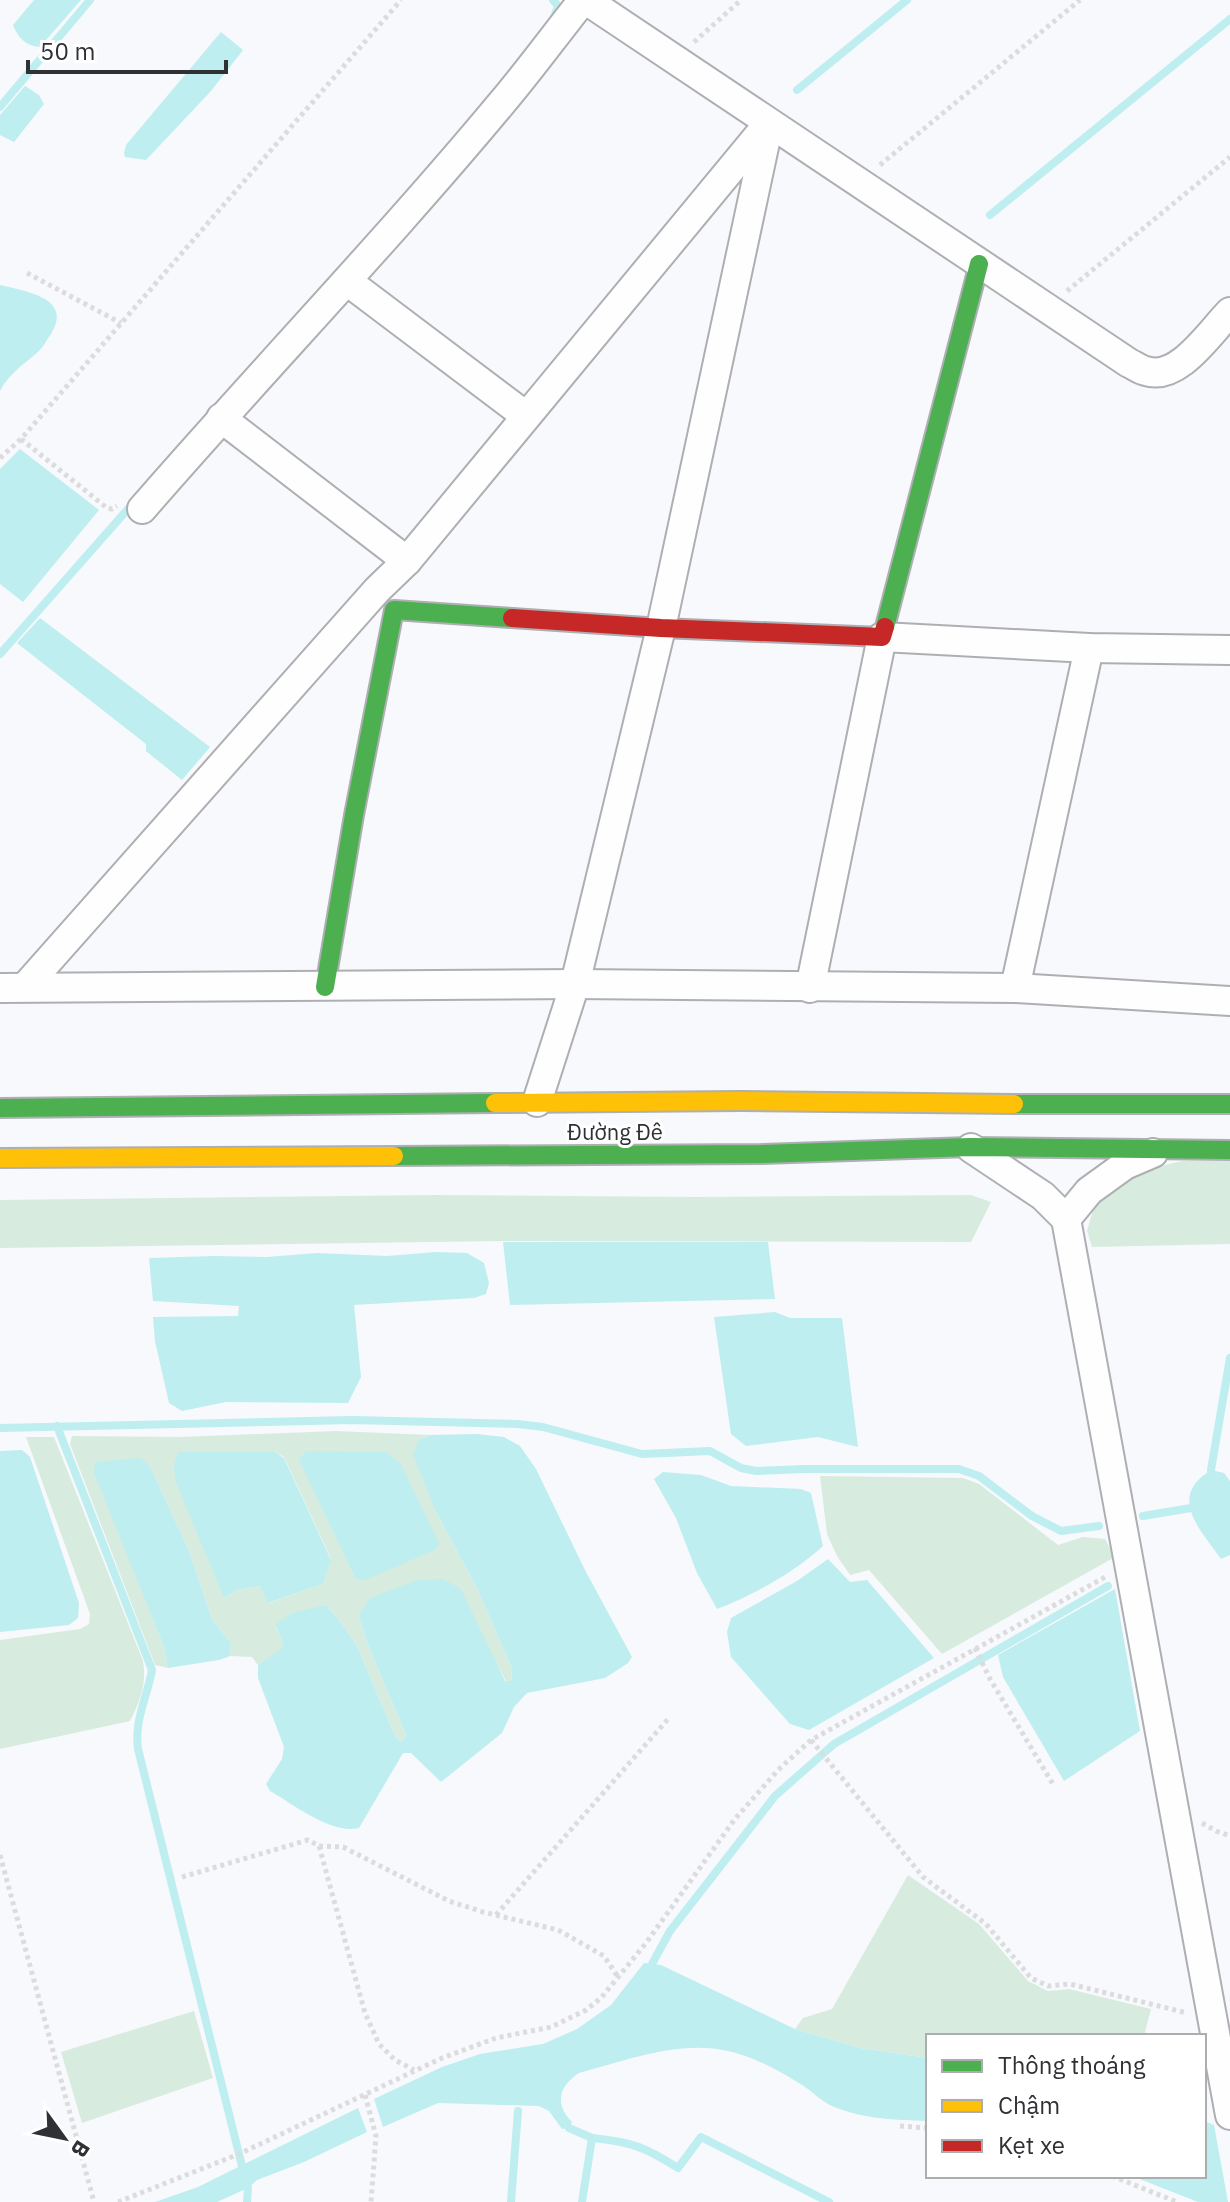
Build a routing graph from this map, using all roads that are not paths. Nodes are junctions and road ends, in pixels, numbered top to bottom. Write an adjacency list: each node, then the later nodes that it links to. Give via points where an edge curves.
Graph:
1 (584, 0): 2 (street); 4 (street)
2 (769, 123): 3 (street); 6 (street); 11 (street)
3 (979, 264): 5 (street, via 1148,373 1166,372 1184,362); 12 (street)
4 (347, 281): 6 (street); 7 (street)
5 (1230, 312)
6 (526, 416): 9 (street)
7 (221, 418): 8 (street); 9 (street)
8 (129, 507)
9 (407, 561): 10 (street)
10 (386, 600): 11 (street); 16 (street); 17 (street)
11 (661, 628): 12 (street); 15 (street)
12 (882, 637): 13 (street); 18 (street)
13 (1089, 648): 14 (street); 19 (street)
14 (1230, 650)
15 (575, 984): 16 (street); 18 (street); 21 (street)
16 (325, 987): 17 (street)
17 (12, 988)
18 (810, 988): 19 (street)
19 (1015, 988): 20 (street)
20 (1230, 1001)
21 (537, 1102): 22 (street, Đường Đê); 23 (street, Đường Đê); 24 (street)
22 (1230, 1104)
23 (0, 1108)
24 (612, 1119)
25 (686, 1137): 29 (street)
26 (970, 1147): 27 (street, Đường Đê); 29 (street, Đường Đê); 31 (street, via 1043,1196)
27 (1161, 1150): 28 (street, Đường Đê); 31 (street, via 1125,1165 1089,1191)
28 (1230, 1150)
29 (761, 1154): 30 (street, Đường Đê)
30 (0, 1158)
31 (1066, 1219): 32 (street)
32 (1230, 2115)

